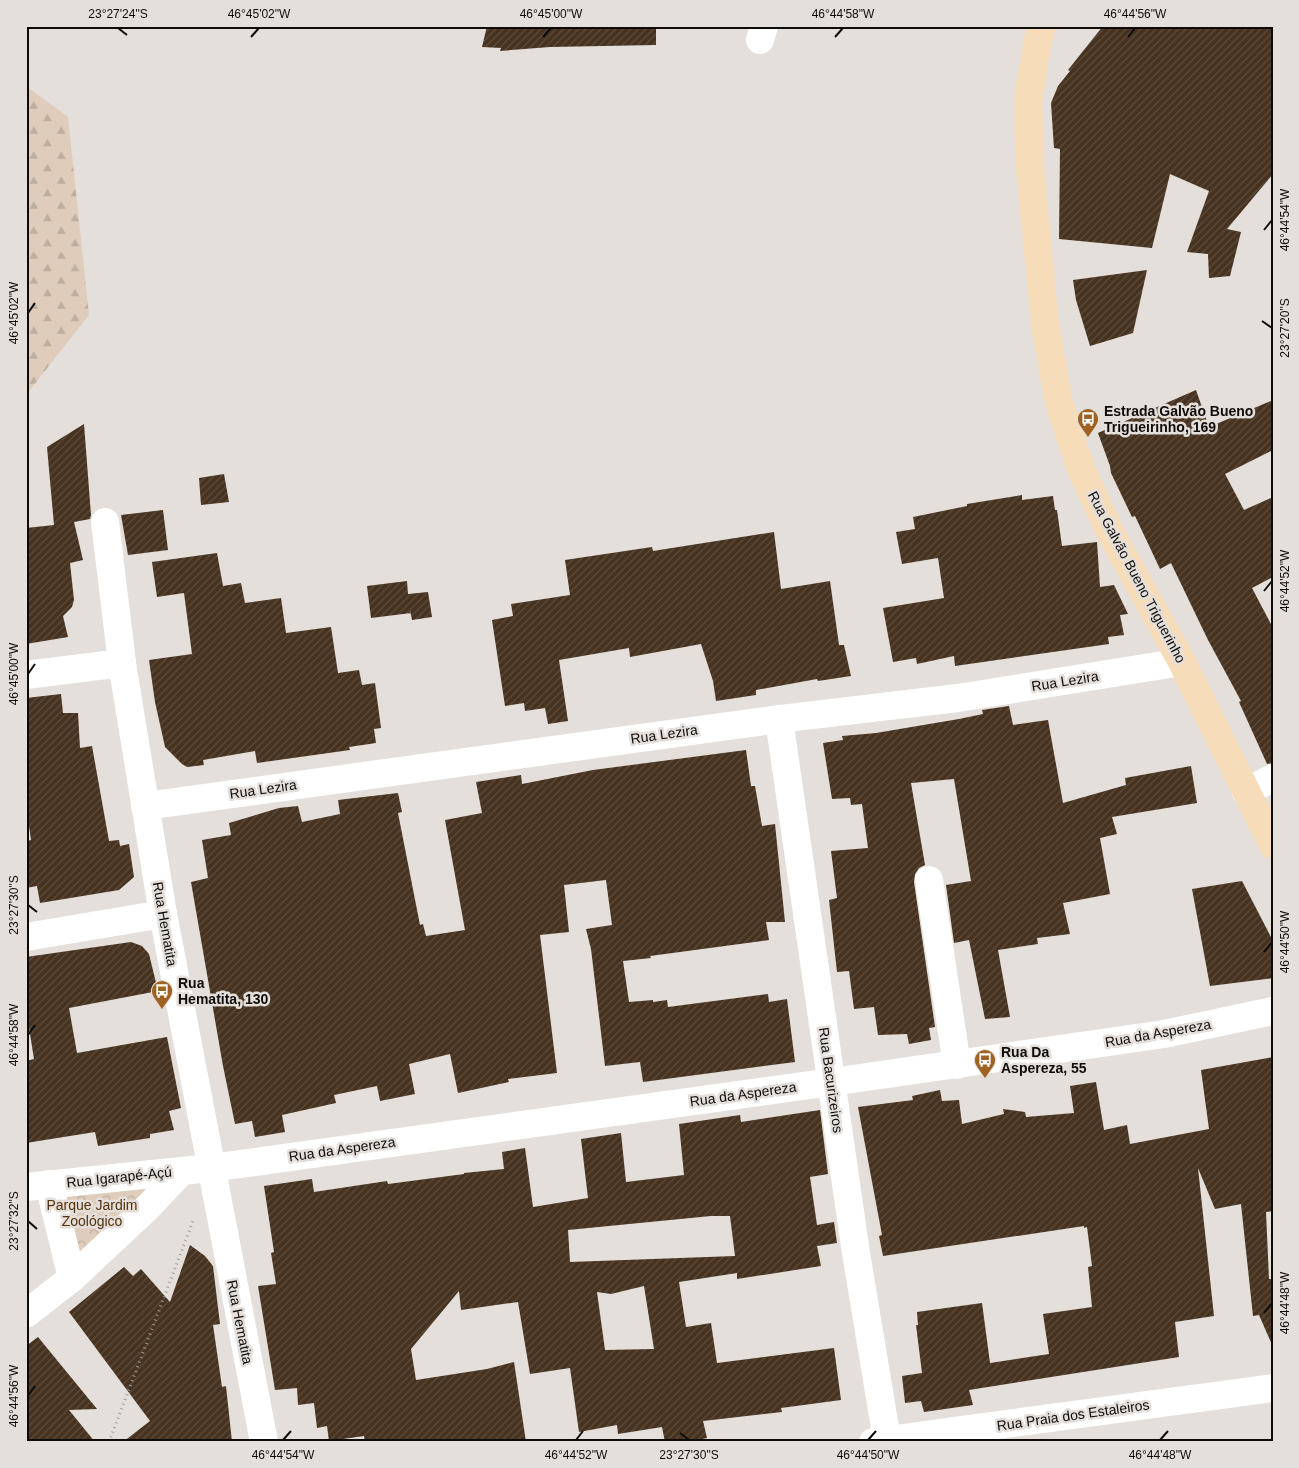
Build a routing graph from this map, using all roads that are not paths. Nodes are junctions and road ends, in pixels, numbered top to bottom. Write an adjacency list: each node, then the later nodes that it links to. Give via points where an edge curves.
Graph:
1 (1042, 26): 3 (street, Rua Galvão Bueno Triguerinho, via 1028,100 1030,167 1045,323 1059,403 1080,466 1108,528)
2 (105, 522): 4 (street, Rua Hematita)
3 (1182, 662): 6 (street, Rua Lezira, via 958,698); 8 (street, Rua Galvão Bueno Triguerinho)
4 (122, 663): 5 (street); 9 (street, Rua Hematita)
5 (26, 675)
6 (779, 719): 9 (street, Rua Lezira); 16 (street, Rua Bacurizeiros)
7 (1273, 778): 8 (street)
8 (1246, 792): 10 (street, Rua Galvão Bueno Triguerinho)
9 (145, 806): 12 (street, Rua Hematita)
10 (1273, 845)
11 (930, 880): 15 (street)
12 (163, 914): 13 (street); 18 (street, Rua Hematita)
13 (26, 937)
14 (1273, 1011): 15 (street, Rua da Aspereza, via 1164,1034)
15 (957, 1064): 16 (street, Rua da Aspereza)
16 (832, 1082): 18 (street, Rua da Aspereza); 23 (street, Rua Bacurizeiros)
17 (182, 1171): 18 (street, Rua Igarapé-Açú); 19 (street, Rua Igarapé-Açú); 20 (street)
18 (212, 1172): 24 (street, Rua Hematita)
19 (38, 1186): 20 (street)
20 (72, 1278): 21 (street)
21 (26, 1314)
22 (1273, 1388): 23 (street, Rua Praia dos Estaleiros)
23 (880, 1441)
24 (264, 1442)

